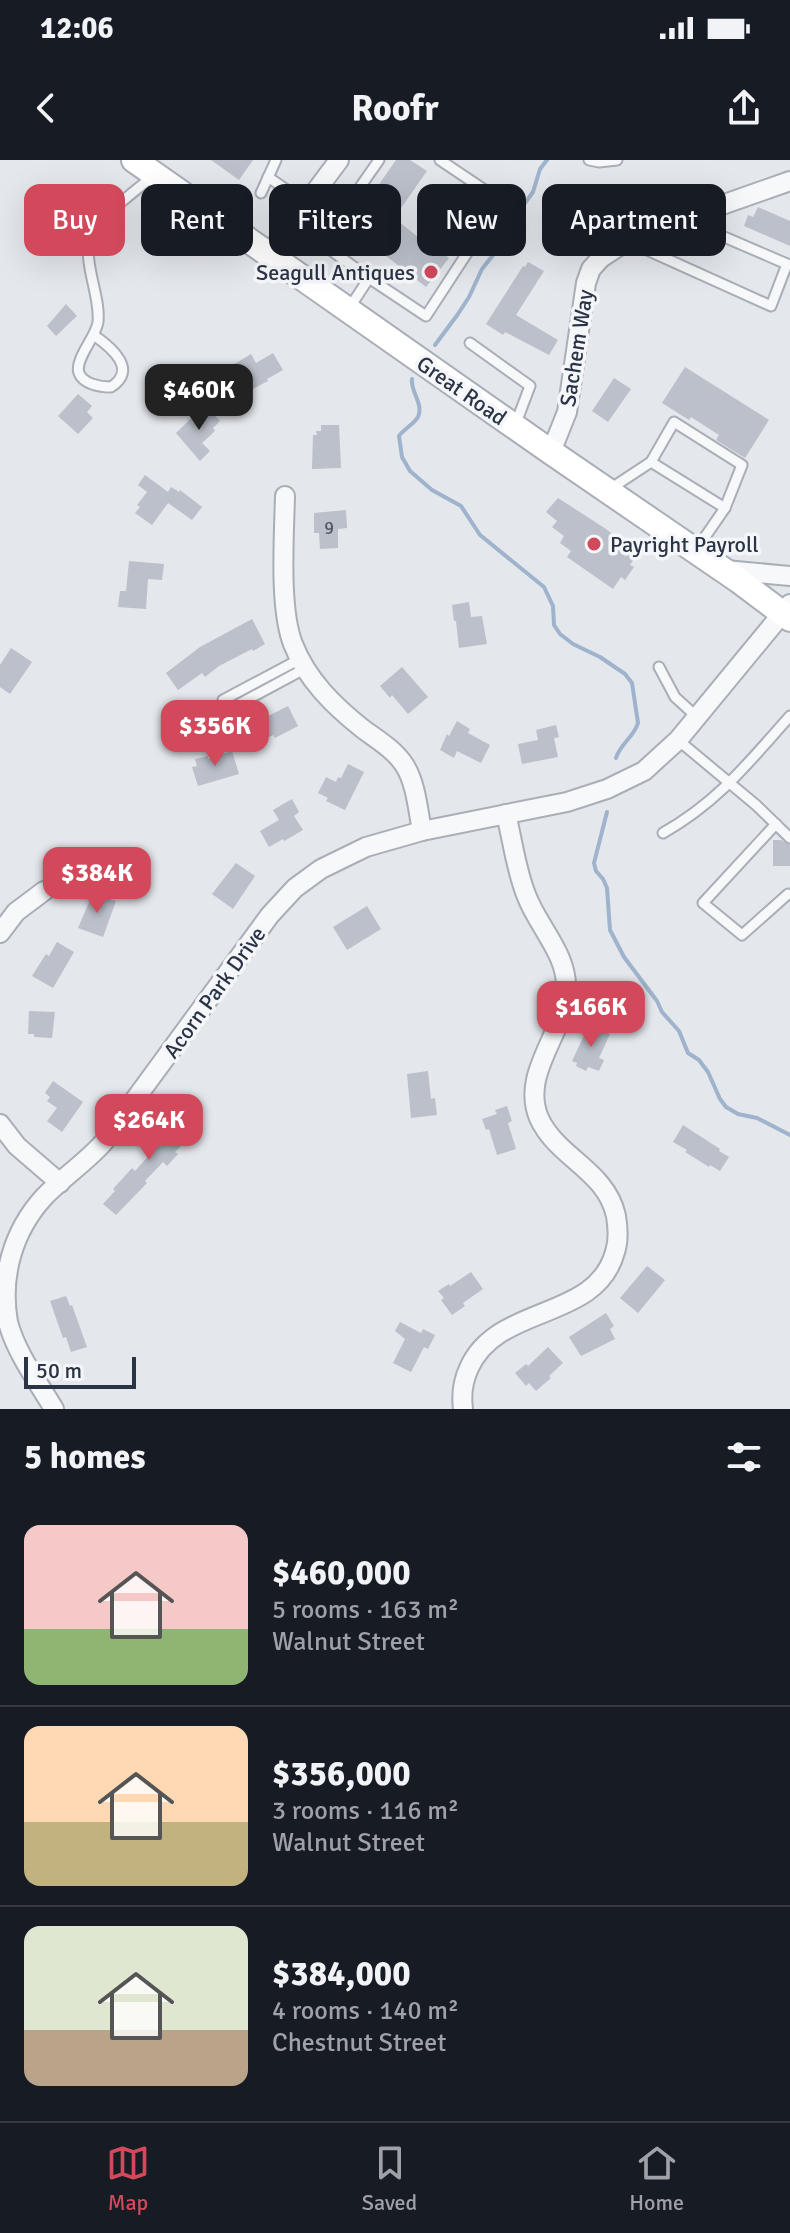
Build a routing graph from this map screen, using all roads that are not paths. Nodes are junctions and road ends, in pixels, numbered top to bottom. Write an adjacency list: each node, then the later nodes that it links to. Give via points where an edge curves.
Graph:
1 (134, 160): 8 (main road, Great Road)
2 (276, 160): 9 (lane)
3 (339, 160): 12 (street)
4 (379, 160): 20 (lane, via 321,243)
5 (440, 160): 20 (lane, via 501,201 426,316)
6 (589, 160): 7 (lane)
7 (617, 160)
8 (155, 175): 16 (main road, Great Road); 22 (lane, via 92,232)
9 (268, 177): 11 (lane); 13 (lane)
10 (790, 181): 14 (street, Sachem Way)
11 (278, 184)
12 (322, 184)
13 (261, 193)
14 (726, 204)
15 (726, 238): 19 (lane, via 787,264 771,306)
16 (269, 254)
17 (272, 256): 21 (main road, Great Road)
18 (604, 256): 25 (street, Sachem Way, via 586,283 567,412)
19 (660, 256)
20 (369, 278): 21 (lane)
21 (348, 310): 24 (main road, Great Road)
22 (95, 336): 22 (lane, via 79,373 89,382 111,387 123,375 121,362)
23 (470, 343): 24 (lane, via 530,386)
24 (514, 426): 25 (main road, Great Road)
25 (551, 452): 27 (main road, Great Road)
26 (651, 462): 27 (lane); 29 (lane); 29 (lane, via 674,422 742,465)
27 (608, 491): 30 (main road, Great Road)
28 (285, 496): 34 (street, via 287,618)
29 (725, 508): 30 (lane)
30 (695, 551): 31 (main road, Great Road)
31 (722, 569): 32 (street); 33 (main road, Great Road)
32 (790, 576)
33 (787, 612): 37 (street, Acorn Park Drive)
34 (303, 664): 34 (lane, via 223,700 228,710); 42 (street, via 324,694 404,765)
35 (659, 667): 37 (lane, via 675,697)
36 (790, 716): 39 (lane)
37 (698, 718): 38 (street, Acorn Park Drive)
38 (678, 740): 39 (lane); 40 (street, Acorn Park Drive, via 644,771 607,789)
39 (730, 784): 41 (lane); 43 (lane)
40 (506, 814): 42 (street, Acorn Park Drive); 52 (street, via 526,894 566,976 565,1004 535,1084 538,1115 556,1143 608,1192 618,1235 611,1264 595,1286 500,1331 481,1349 463,1385)
41 (776, 824): 44 (lane); 46 (lane, via 703,903 742,935)
42 (422, 831): 49 (street, Acorn Park Drive, via 350,853 281,902 103,1143)
43 (663, 833)
44 (790, 838)
45 (44, 891): 47 (street, via 16,912)
46 (789, 894)
47 (0, 933)
48 (0, 1124): 49 (street)
49 (60, 1183): 50 (street, Acorn Park Drive, via 24,1224 10,1253)
50 (4, 1324): 51 (street, Acorn Park Drive)
51 (54, 1409)
52 (463, 1409)

